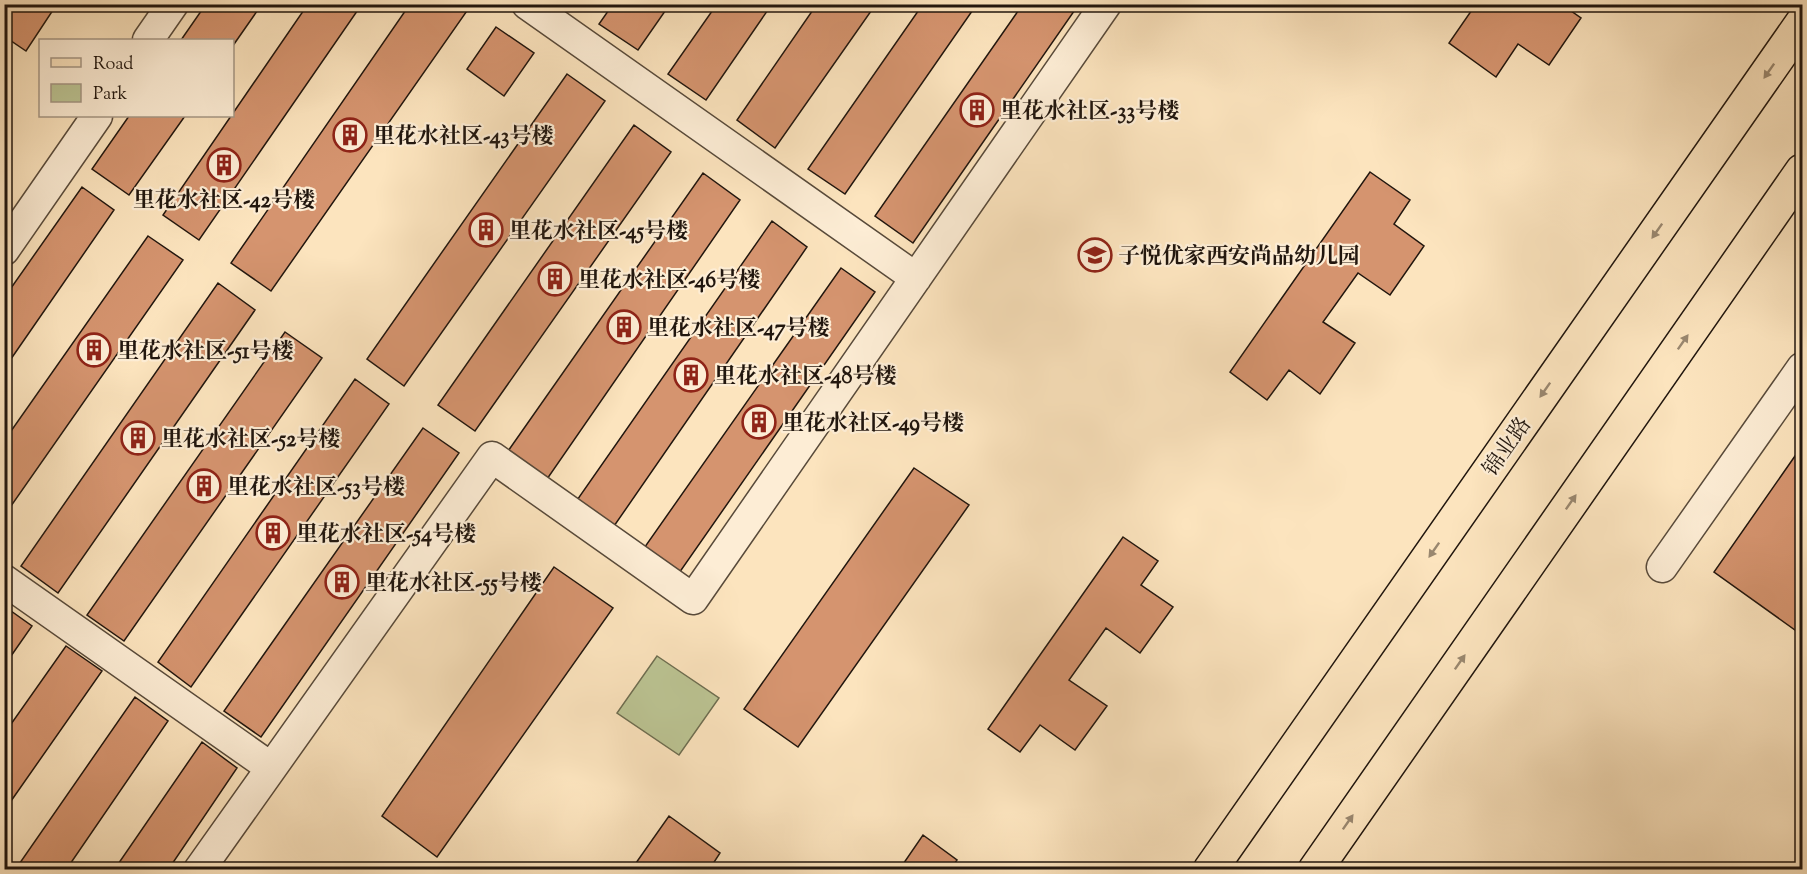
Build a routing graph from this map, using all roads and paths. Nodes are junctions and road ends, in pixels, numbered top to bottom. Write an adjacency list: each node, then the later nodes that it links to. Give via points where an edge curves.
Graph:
1 (173, 4): 5 (street)
2 (527, 4): 9 (street)
3 (1106, 4): 9 (street)
4 (1803, 23): 15 (main road, 锦业路, one-way to 15)
5 (149, 39)
6 (96, 117): 8 (street)
7 (1803, 171): 16 (main road, one-way to 7)
8 (4, 250)
9 (916, 278): 13 (street, via 693,599 492,457)
10 (1803, 368): 11 (street)
11 (1662, 567)
12 (4, 580): 13 (street)
13 (270, 767): 14 (street)
14 (199, 870)
15 (1210, 870)
16 (1315, 870)

